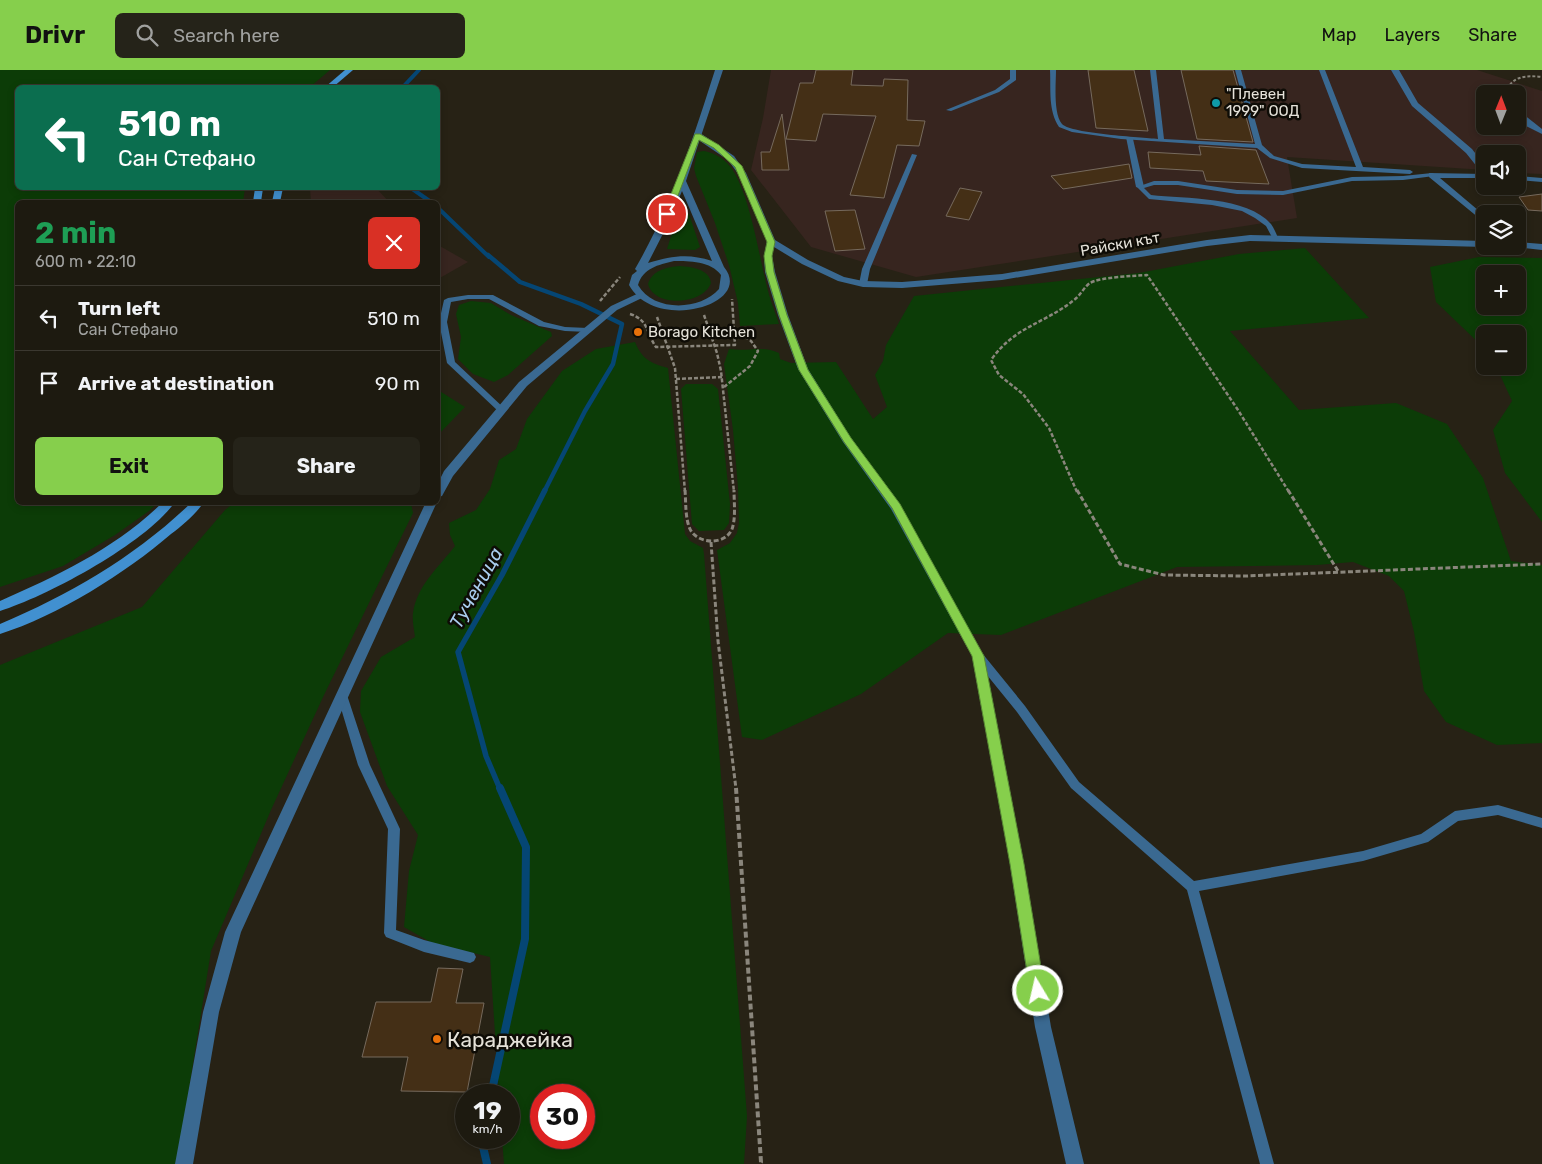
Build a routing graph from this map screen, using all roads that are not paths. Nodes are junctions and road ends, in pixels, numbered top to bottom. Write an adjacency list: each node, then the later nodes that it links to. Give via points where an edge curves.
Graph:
1 (349, 70): 10 (main road)
2 (356, 70): 11 (main road)
3 (719, 70): 15 (street)
4 (1013, 70): 12 (lane, via 1013,80 997,91)
5 (1053, 70): 16 (lane, via 1055,116 1062,128)
6 (1153, 70): 17 (lane)
7 (1238, 70): 18 (lane)
8 (1322, 70): 21 (lane)
9 (1395, 70): 20 (street, via 1416,104)
10 (331, 85)
11 (343, 85)
12 (949, 110)
13 (1526, 121): 14 (street)
14 (1542, 132)
15 (697, 136): 24 (street); 30 (street, via 738,166)
16 (1129, 139): 17 (lane); 27 (street)
17 (1161, 139): 18 (lane)
18 (1259, 146): 21 (lane, via 1272,157 1302,166)
19 (914, 155): 36 (lane, via 866,269)
20 (1476, 160)
21 (1360, 169): 22 (lane)
22 (1432, 175): 23 (street); 27 (lane, via 1352,179 1283,193 1237,192 1178,183 1154,183); 28 (street)
23 (1476, 176)
24 (682, 179): 34 (street); 35 (street, via 653,248)
25 (1526, 179): 26 (street)
26 (1542, 180)
27 (1140, 188): 29 (lane, via 1149,197 1235,207 1257,216 1268,225)
28 (1476, 212)
29 (1275, 238): 31 (street, Райски кът); 36 (street, Райски кът, via 1207,243 1002,277 902,285)
30 (771, 242): 36 (street, Райски кът, via 824,273); 46 (street, via 768,256 770,272 803,370 896,506)
31 (1476, 244)
32 (1526, 246): 33 (street)
33 (1542, 247)
34 (720, 269): 35 (street, via 700,260 673,258 649,265); 37 (street, via 725,275 724,288 719,295 700,305 676,308 652,304)
35 (635, 278): 37 (street, via 634,288)
36 (863, 284)
37 (639, 296): 38 (street, via 612,309)
38 (588, 330): 39 (street, via 523,384); 39 (lane, via 542,324 490,297 448,300 443,322 451,362)
39 (502, 409): 40 (street, via 448,474)
40 (440, 489)
41 (167, 505): 44 (main road, via 107,552 54,582)
42 (196, 505): 45 (main road, via 172,530 115,569 55,604)
43 (430, 505): 47 (street)
44 (0, 606)
45 (0, 629)
46 (978, 656): 49 (lane, via 1021,709 1075,785); 52 (street, via 1017,864 1043,1027)
47 (342, 695): 50 (lane, via 364,765 394,829 390,933 424,946); 51 (street, via 233,932 211,1012)
48 (1542, 824): 49 (lane, via 1498,810 1455,816 1424,838 1362,856)
49 (1192, 887): 53 (lane)
50 (470, 957)
51 (184, 1164)
52 (1075, 1164)
53 (1267, 1164)

